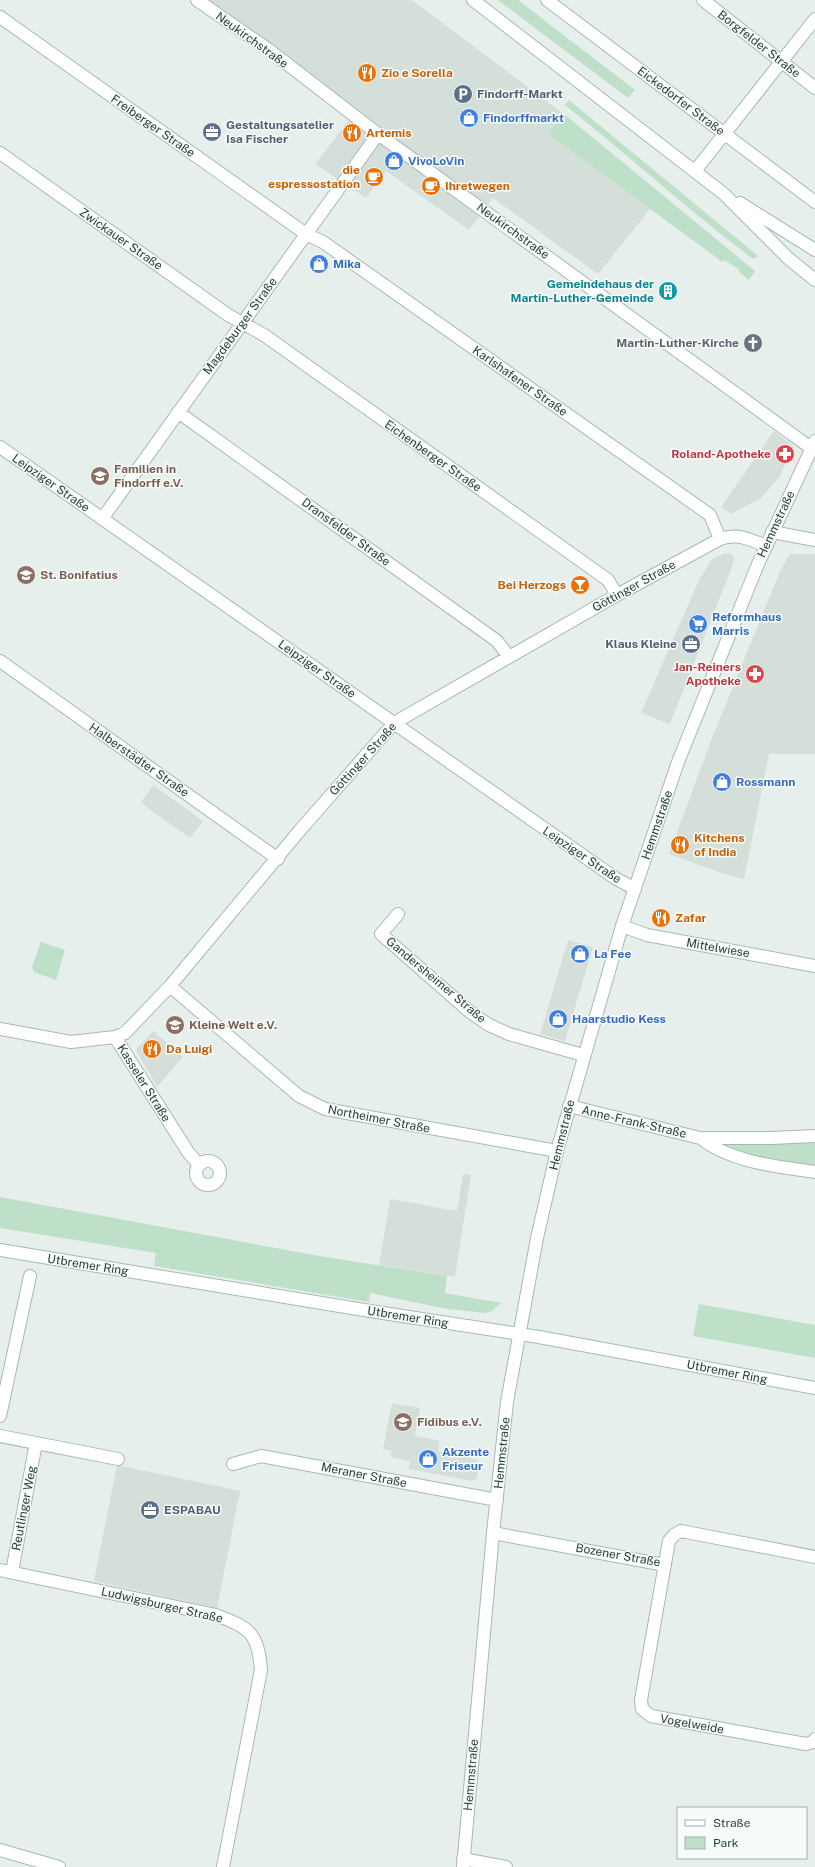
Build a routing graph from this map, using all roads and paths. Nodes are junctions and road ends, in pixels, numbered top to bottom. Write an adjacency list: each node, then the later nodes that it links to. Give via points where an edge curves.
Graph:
1 (197, 0): 9 (street, Neukirchstraße, via 268,50)
2 (472, 0): 12 (street)
3 (547, 0): 10 (street, Eickedorfer Straße)
4 (702, 0): 7 (street, Borgfelder Straße)
5 (0, 17): 15 (street, Freiberger Straße)
6 (815, 19): 7 (street)
7 (781, 62): 8 (street, Borgfelder Straße); 10 (street)
8 (815, 88)
9 (378, 134): 15 (street, Magdeburger Straße); 20 (street, Neukirchstraße, via 775,421)
10 (724, 134): 12 (street); 14 (street, Eickedorfer Straße)
11 (0, 153): 18 (street, Zwickauer Straße, via 228,315)
12 (695, 171): 13 (street)
13 (724, 194): 16 (street); 17 (street, via 788,258)
14 (815, 202)
15 (306, 234): 18 (street, Magdeburger Straße); 24 (street, Karlshafener Straße, via 323,242 710,515)
16 (815, 250)
17 (815, 280)
18 (243, 323): 19 (street, Magdeburger Straße); 27 (street, Eichenberger Straße, via 264,335 608,580)
19 (178, 412): 22 (street, Magdeburger Straße); 28 (street, Dransfelder Straße, via 497,640)
20 (813, 444): 23 (street, Hemmstraße)
21 (0, 447): 22 (street, Leipziger Straße)
22 (102, 519): 30 (street, Leipziger Straße)
23 (772, 532): 25 (street); 26 (street, Hemmstraße)
24 (720, 539): 26 (street, Göttinger Straße, via 731,535 751,539); 27 (street, Göttinger Straße)
25 (815, 540)
26 (766, 546): 32 (street, Hemmstraße, via 678,762)
27 (617, 595): 28 (street, Göttinger Straße)
28 (509, 657): 30 (street, Göttinger Straße)
29 (0, 661): 31 (street, Halberstädter Straße)
30 (394, 723): 31 (street, Göttinger Straße); 32 (street, Leipziger Straße, via 615,878)
31 (278, 859): 36 (street, Göttinger Straße)
32 (635, 889): 34 (street, Hemmstraße)
33 (398, 914): 39 (street, Gandersheimer Straße, via 381,934 470,1012 489,1025 510,1034)
34 (622, 926): 35 (street, Mittelwiese, via 647,935); 39 (street, Hemmstraße)
35 (815, 966)
36 (170, 986): 38 (street, Göttinger Straße, via 125,1033); 43 (street, Northeimer Straße, via 299,1096 325,1109)
37 (0, 1029): 38 (street, Kasseler Straße, via 72,1042)
38 (115, 1037): 44 (street, Kasseler Straße, via 188,1152)
39 (583, 1056): 40 (street, Hemmstraße)
40 (569, 1106): 42 (street, Anne-Frank-Straße); 43 (street, Hemmstraße)
41 (815, 1136): 42 (street, Anne-Frank-Straße)
42 (700, 1138): 45 (street, Anne-Frank-Straße, via 731,1156)
43 (557, 1151): 48 (street, Hemmstraße)
44 (199, 1165)
45 (815, 1172)
46 (0, 1250): 48 (street, Utbremer Ring)
47 (30, 1276): 50 (street)
48 (519, 1334): 49 (street, Utbremer Ring); 55 (street, Hemmstraße, via 507,1402)
49 (815, 1388)
50 (0, 1416)
51 (0, 1436): 52 (street)
52 (36, 1443): 53 (street); 59 (street, Reutlinger Weg)
53 (118, 1459)
54 (233, 1464): 55 (street, Meraner Straße, via 261,1456)
55 (497, 1500): 56 (street, Hemmstraße)
56 (493, 1533): 58 (street, Bozener Straße); 63 (street, Hemmstraße)
57 (815, 1557): 58 (street, Bozener Straße, via 681,1531 669,1541)
58 (665, 1565): 60 (street, Vogelweide, via 641,1700 642,1709 651,1716 806,1744)
59 (6, 1571): 65 (street, Ludwigsburger Straße, via 216,1615 238,1623 253,1635 260,1652 261,1670)
60 (815, 1739)
61 (0, 1850): 62 (street)
62 (24, 1862): 64 (street)
63 (463, 1863): 66 (street)
64 (59, 1867)
65 (223, 1867)
66 (506, 1867)

